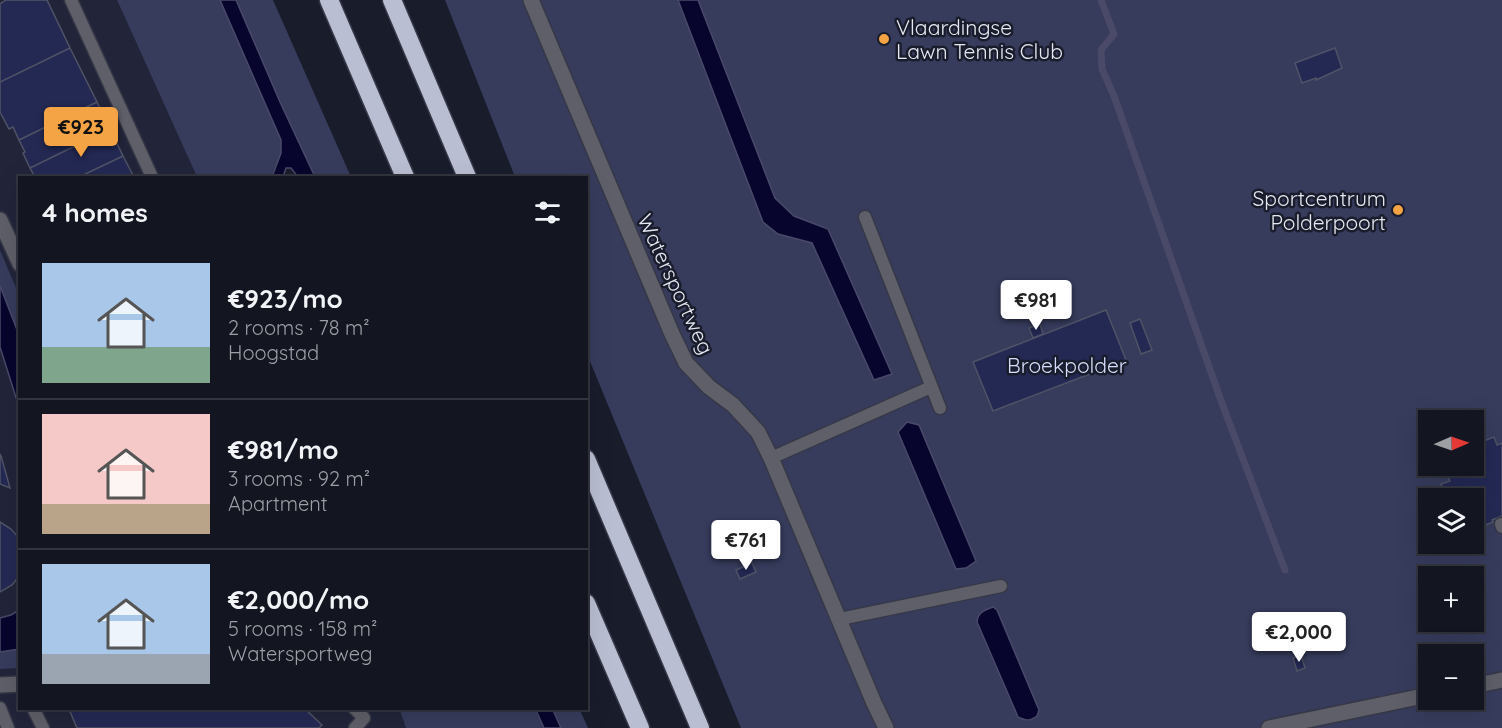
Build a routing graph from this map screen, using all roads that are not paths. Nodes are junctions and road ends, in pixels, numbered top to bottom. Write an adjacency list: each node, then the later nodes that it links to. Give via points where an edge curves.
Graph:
1 (71, 0): 7 (lane)
2 (324, 0): 6 (highway)
3 (329, 0): 6 (highway)
4 (392, 0): 9 (highway)
5 (531, 0): 15 (street, Watersportweg, via 686,363 758,432)
6 (341, 27): 8 (highway)
7 (152, 176)
8 (405, 176)
9 (467, 176)
10 (865, 217): 13 (lane)
11 (0, 220): 12 (street)
12 (18, 261)
13 (932, 387): 14 (lane); 15 (lane)
14 (940, 408)
15 (771, 458): 19 (street, Watersportweg)
16 (588, 464): 32 (highway)
17 (1001, 586): 19 (lane)
18 (588, 608): 31 (highway)
19 (840, 619): 33 (street, Watersportweg)
20 (1502, 680): 22 (street)
21 (18, 684): 23 (street)
22 (1484, 684)
23 (0, 685)
24 (1418, 697): 34 (street)
25 (0, 708): 28 (lane)
26 (34, 710): 29 (lane)
27 (364, 718): 30 (lane)
28 (8, 728)
29 (43, 728)
30 (355, 728)
31 (640, 728)
32 (700, 728)
33 (886, 728)
34 (1269, 728)

